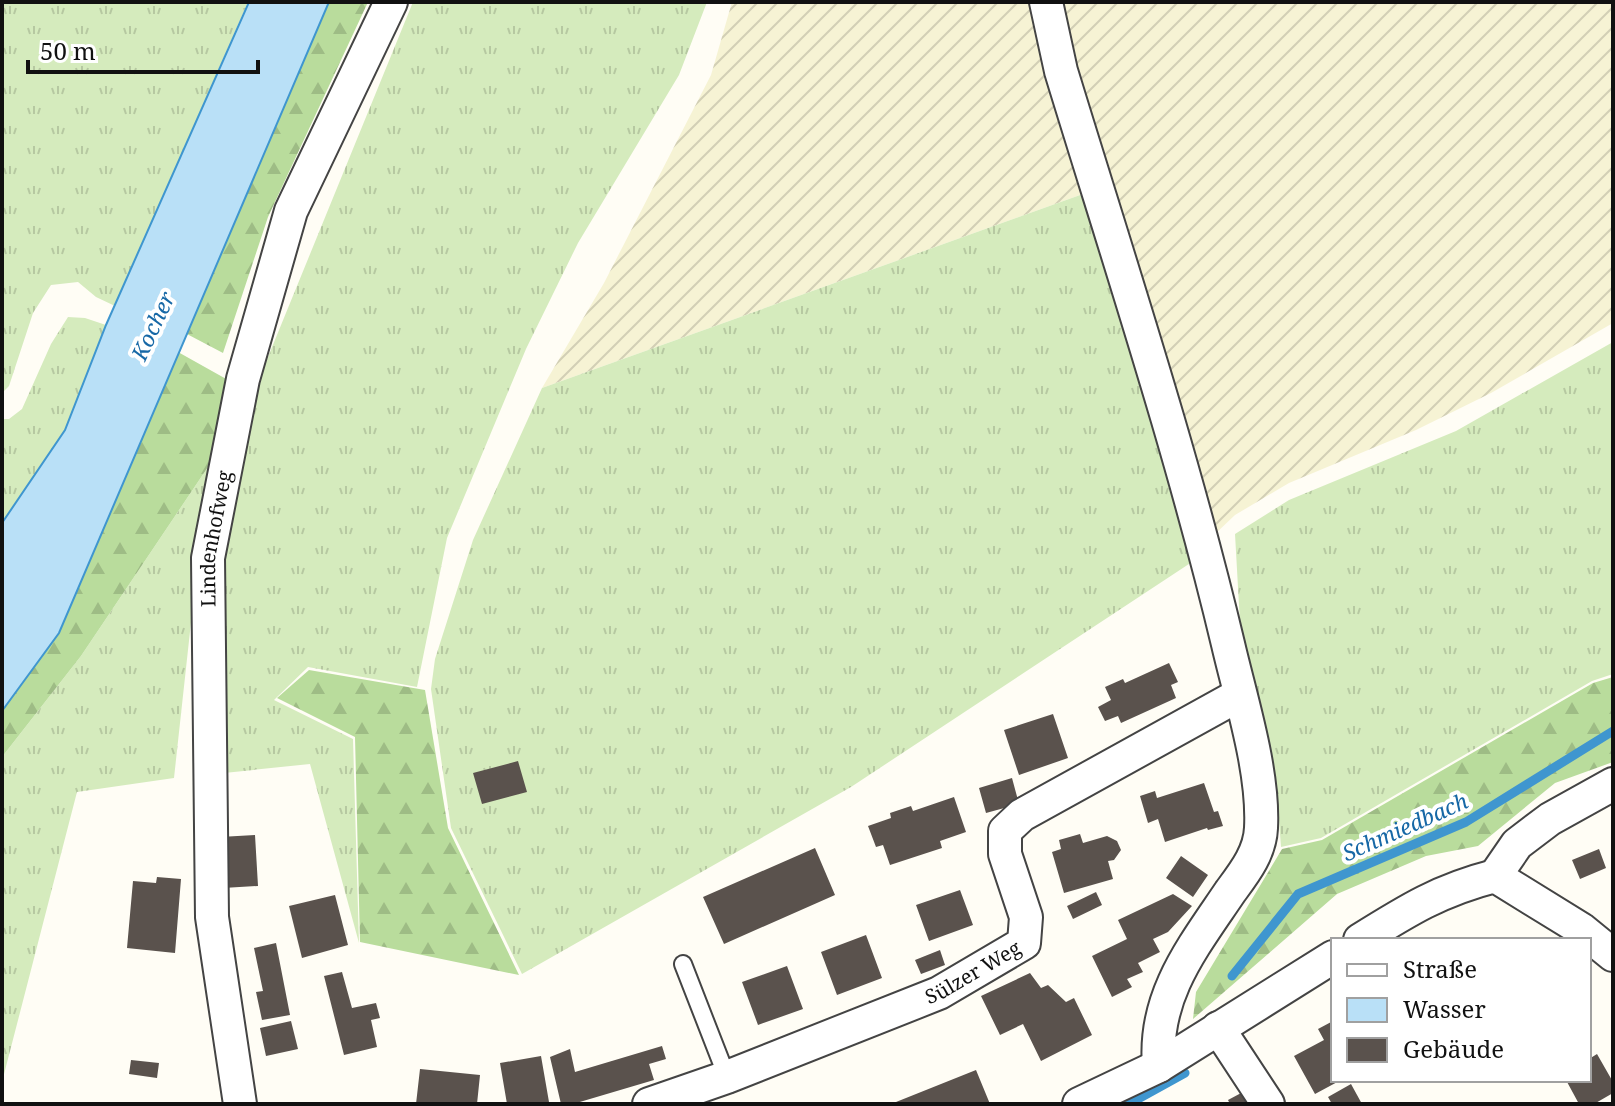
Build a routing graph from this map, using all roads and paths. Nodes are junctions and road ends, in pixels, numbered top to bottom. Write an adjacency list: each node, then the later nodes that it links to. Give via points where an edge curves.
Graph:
1 (391, 2): 13 (street, Lindenhofweg, via 291,211 243,379 208,558 212,917)
2 (1046, 2): 3 (street, via 1061,71 1209,560)
3 (1239, 695): 11 (street, via 1260,791 1261,831 1253,859 1181,965 1160,1019); 12 (street, Sülzer Weg, via 1022,815 1005,831 1005,854 1026,917 1024,943 939,993)
4 (1613, 784): 5 (street, via 1517,844)
5 (1495, 876): 6 (street, via 1420,903); 7 (street)
6 (1363, 938)
7 (1613, 955)
8 (1331, 958): 10 (street)
9 (683, 964): 12 (lane)
10 (1218, 1028): 11 (street); 16 (street)
11 (1159, 1066): 15 (street)
12 (727, 1077): 14 (street, Sülzer Weg)
13 (240, 1104)
14 (649, 1104)
15 (1079, 1104)
16 (1268, 1104)

